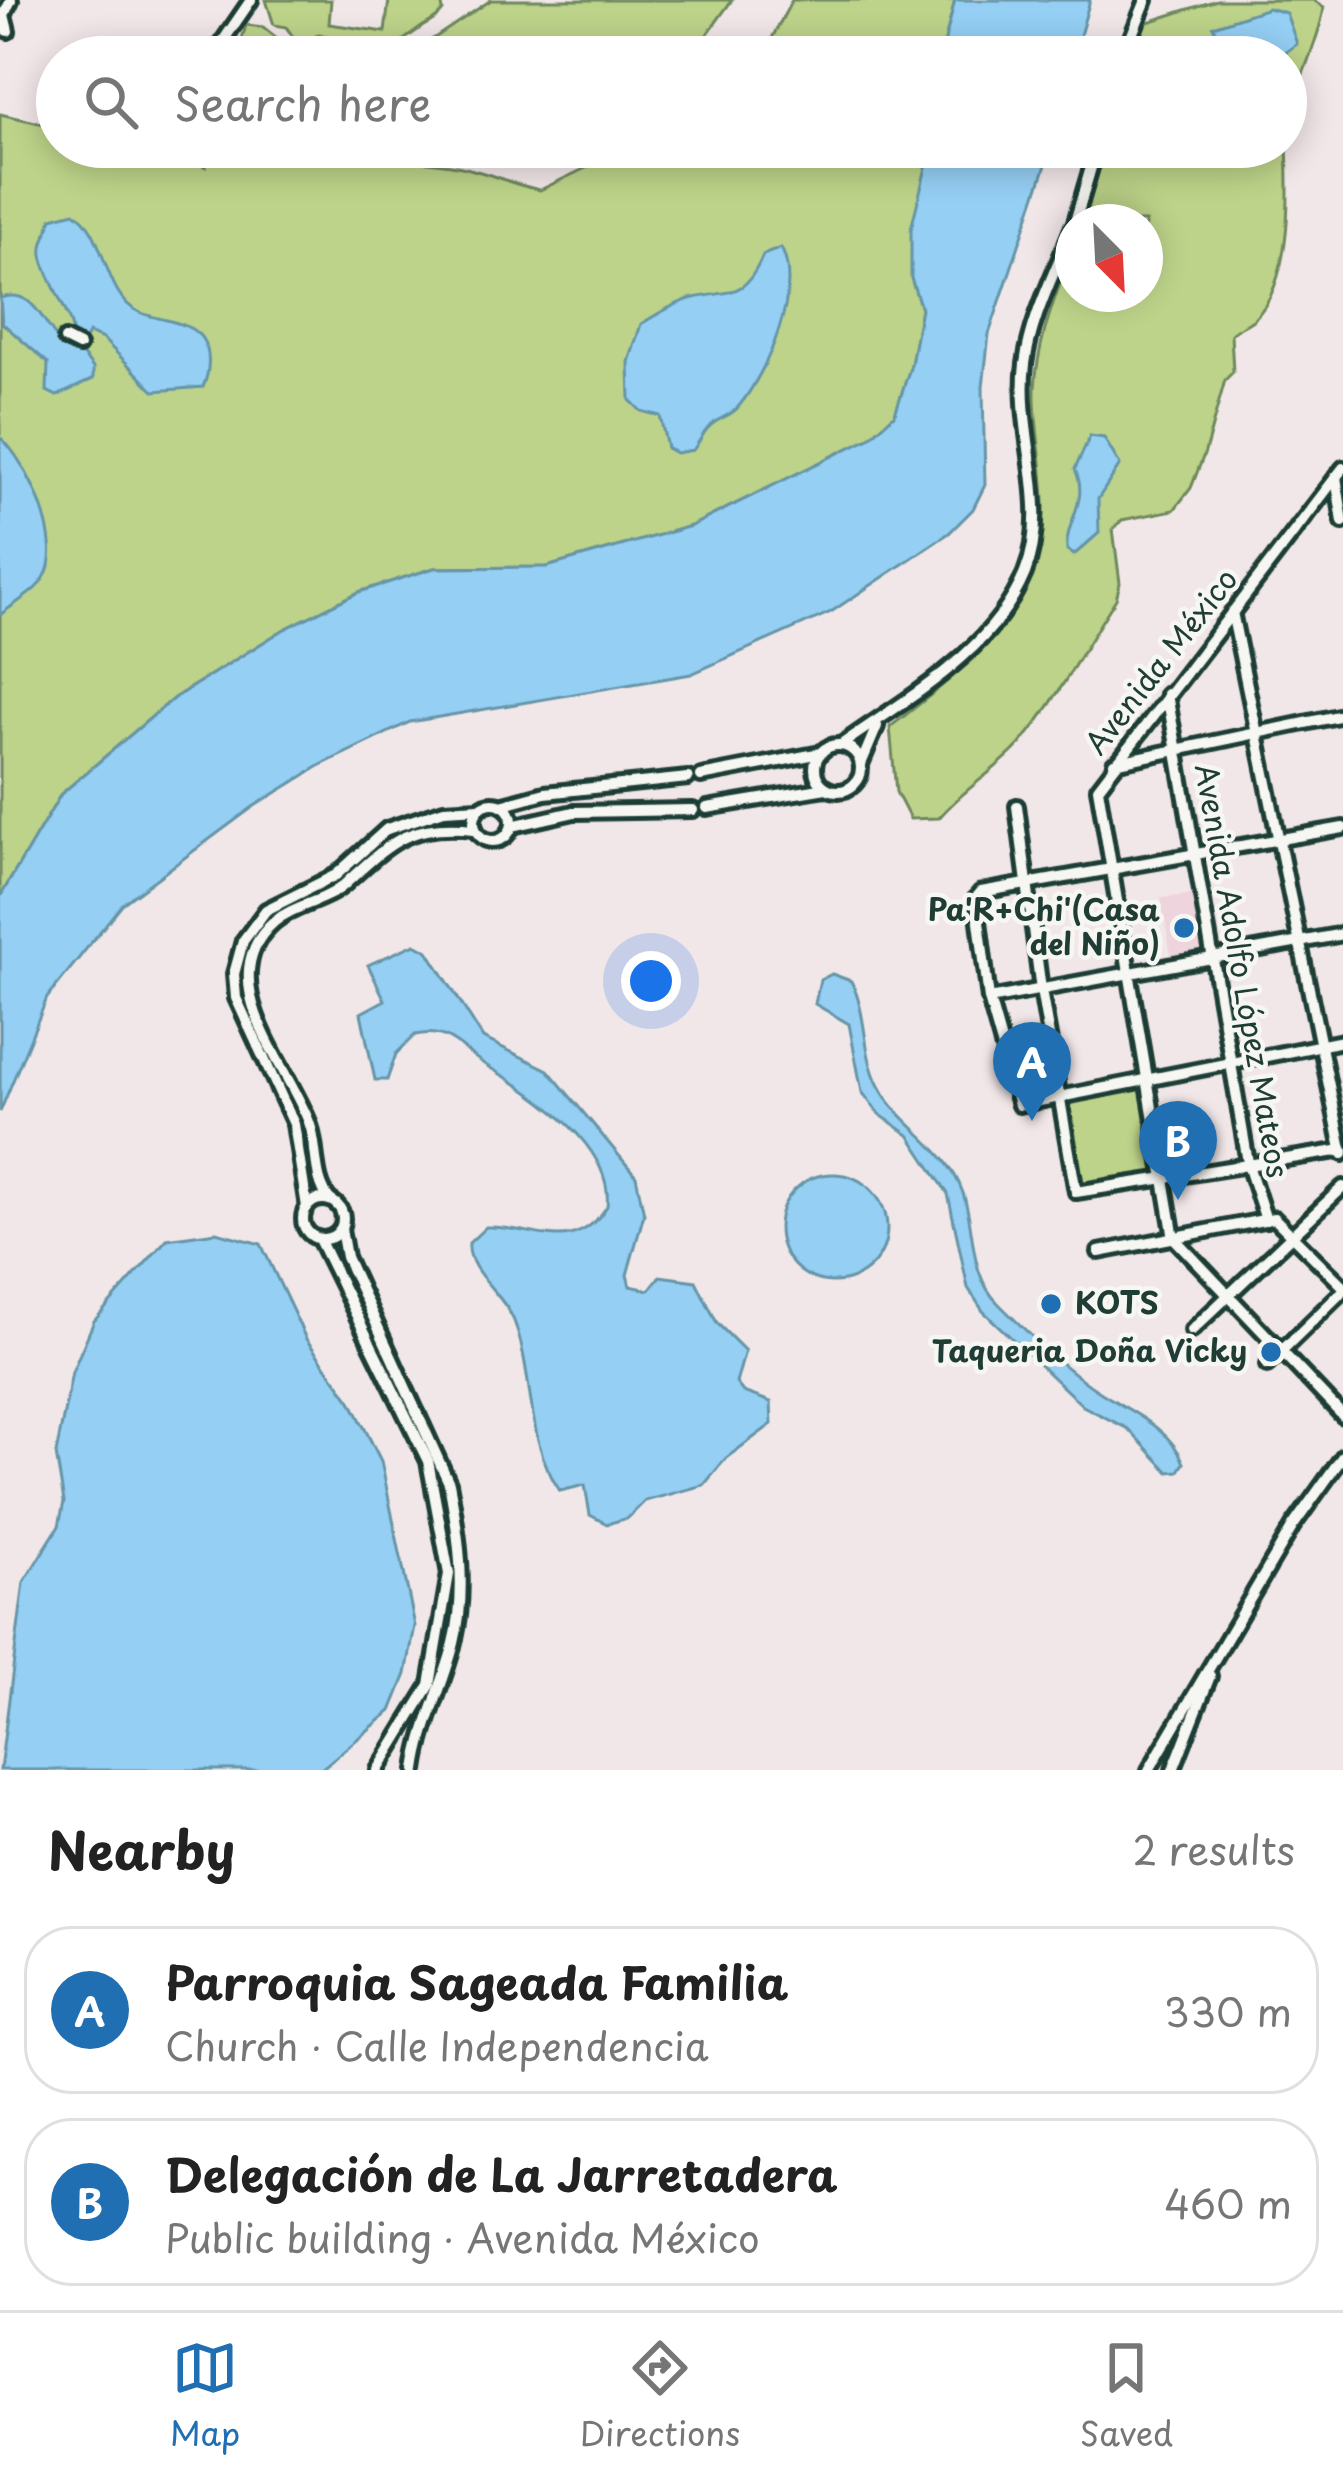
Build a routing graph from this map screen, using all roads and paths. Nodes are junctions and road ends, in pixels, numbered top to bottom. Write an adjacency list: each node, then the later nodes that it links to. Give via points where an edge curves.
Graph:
1 (11, 0): 4 (street)
2 (251, 0): 5 (street)
3 (1146, 0): 6 (street)
4 (1, 18)
5 (226, 36)
6 (1131, 36)
7 (1091, 168): 8 (street)
8 (1080, 204)
9 (1055, 278): 18 (street, via 1025,364 1034,502 1026,571 968,649)
10 (64, 339): 11 (street)
11 (79, 346)
12 (1340, 472): 13 (street); 15 (street, Avenida México)
13 (1341, 495): 14 (street)
14 (1343, 523)
15 (1232, 612): 16 (street, Avenida México); 19 (street)
16 (1167, 694): 21 (street, Avenida Adolfo López Mateos); 23 (street, Avenida México)
17 (1343, 715): 19 (street)
18 (878, 723): 20 (street); 24 (street)
19 (1254, 732): 21 (street); 34 (street)
20 (841, 745): 22 (street); 24 (street)
21 (1178, 747): 23 (street); 35 (street, Avenida Adolfo López Mateos)
22 (821, 753): 25 (street, via 815,771); 26 (street)
23 (1114, 763): 36 (street, Avenida México, via 1098,788)
24 (861, 764): 25 (street, via 848,789)
25 (826, 788): 29 (street)
26 (501, 805): 28 (street); 31 (street)
27 (1017, 806): 37 (street)
28 (480, 808): 33 (street); 54 (street, via 386,829 337,875 266,910 243,941 236,998 294,1124)
29 (707, 808)
30 (693, 810): 31 (street, via 574,812)
31 (512, 826): 33 (street, via 494,842)
32 (1343, 828): 34 (street)
33 (474, 829): 53 (street, via 419,830 386,844 338,890 274,922 256,947 248,994 311,1126 318,1178)
34 (1277, 839): 35 (street); 39 (street)
35 (1194, 856): 36 (street); 40 (street, Avenida Adolfo López Mateos)
36 (1110, 872): 37 (street); 41 (street, Avenida México)
37 (1028, 884): 42 (street); 43 (street, via 977,894)
38 (1343, 934): 39 (street)
39 (1297, 942): 40 (street); 45 (street)
40 (1213, 960): 41 (street); 46 (street, Avenida Adolfo López Mateos)
41 (1129, 975): 42 (street); 47 (street, Avenida México)
42 (1041, 990): 43 (street); 48 (street)
43 (989, 999): 48 (street, via 1019,1105)
44 (1343, 1041): 45 (street)
45 (1318, 1046): 46 (street); 49 (street)
46 (1231, 1063): 47 (street); 50 (street, Avenida Adolfo López Mateos)
47 (1145, 1080): 48 (street); 51 (street, Avenida México)
48 (1058, 1099): 51 (street, via 1076,1192)
49 (1342, 1152): 50 (street)
50 (1250, 1168): 51 (street); 55 (street, Avenida Adolfo López Mateos)
51 (1160, 1181): 58 (street, Avenida México)
52 (1343, 1186): 57 (street)
53 (330, 1200): 54 (street); 56 (street, via 343,1214)
54 (307, 1207): 59 (street, via 304,1226)
55 (1266, 1220): 57 (street, Avenida Adolfo López Mateos, via 1280,1219); 58 (street)
56 (341, 1229): 59 (street); 73 (street, via 346,1257 435,1448 456,1519 455,1637)
57 (1294, 1234): 61 (street, Avenida Adolfo López Mateos); 62 (street)
58 (1174, 1238): 60 (street); 62 (street, Avenida México)
59 (320, 1239): 71 (street, via 436,1487 449,1574 424,1698)
60 (1099, 1252)
61 (1343, 1288): 64 (street)
62 (1228, 1295): 63 (street); 64 (street, Avenida México)
63 (1192, 1330)
64 (1282, 1351): 65 (street); 67 (street, Avenida México)
65 (1267, 1365)
66 (1343, 1393): 67 (street)
67 (1331, 1403): 68 (street, Avenida México)
68 (1343, 1415)
69 (1343, 1456): 70 (street)
70 (1218, 1657): 72 (street); 74 (street)
71 (386, 1766)
72 (1151, 1766): 74 (street, via 1163,1759)
73 (416, 1770)
74 (1172, 1770)

